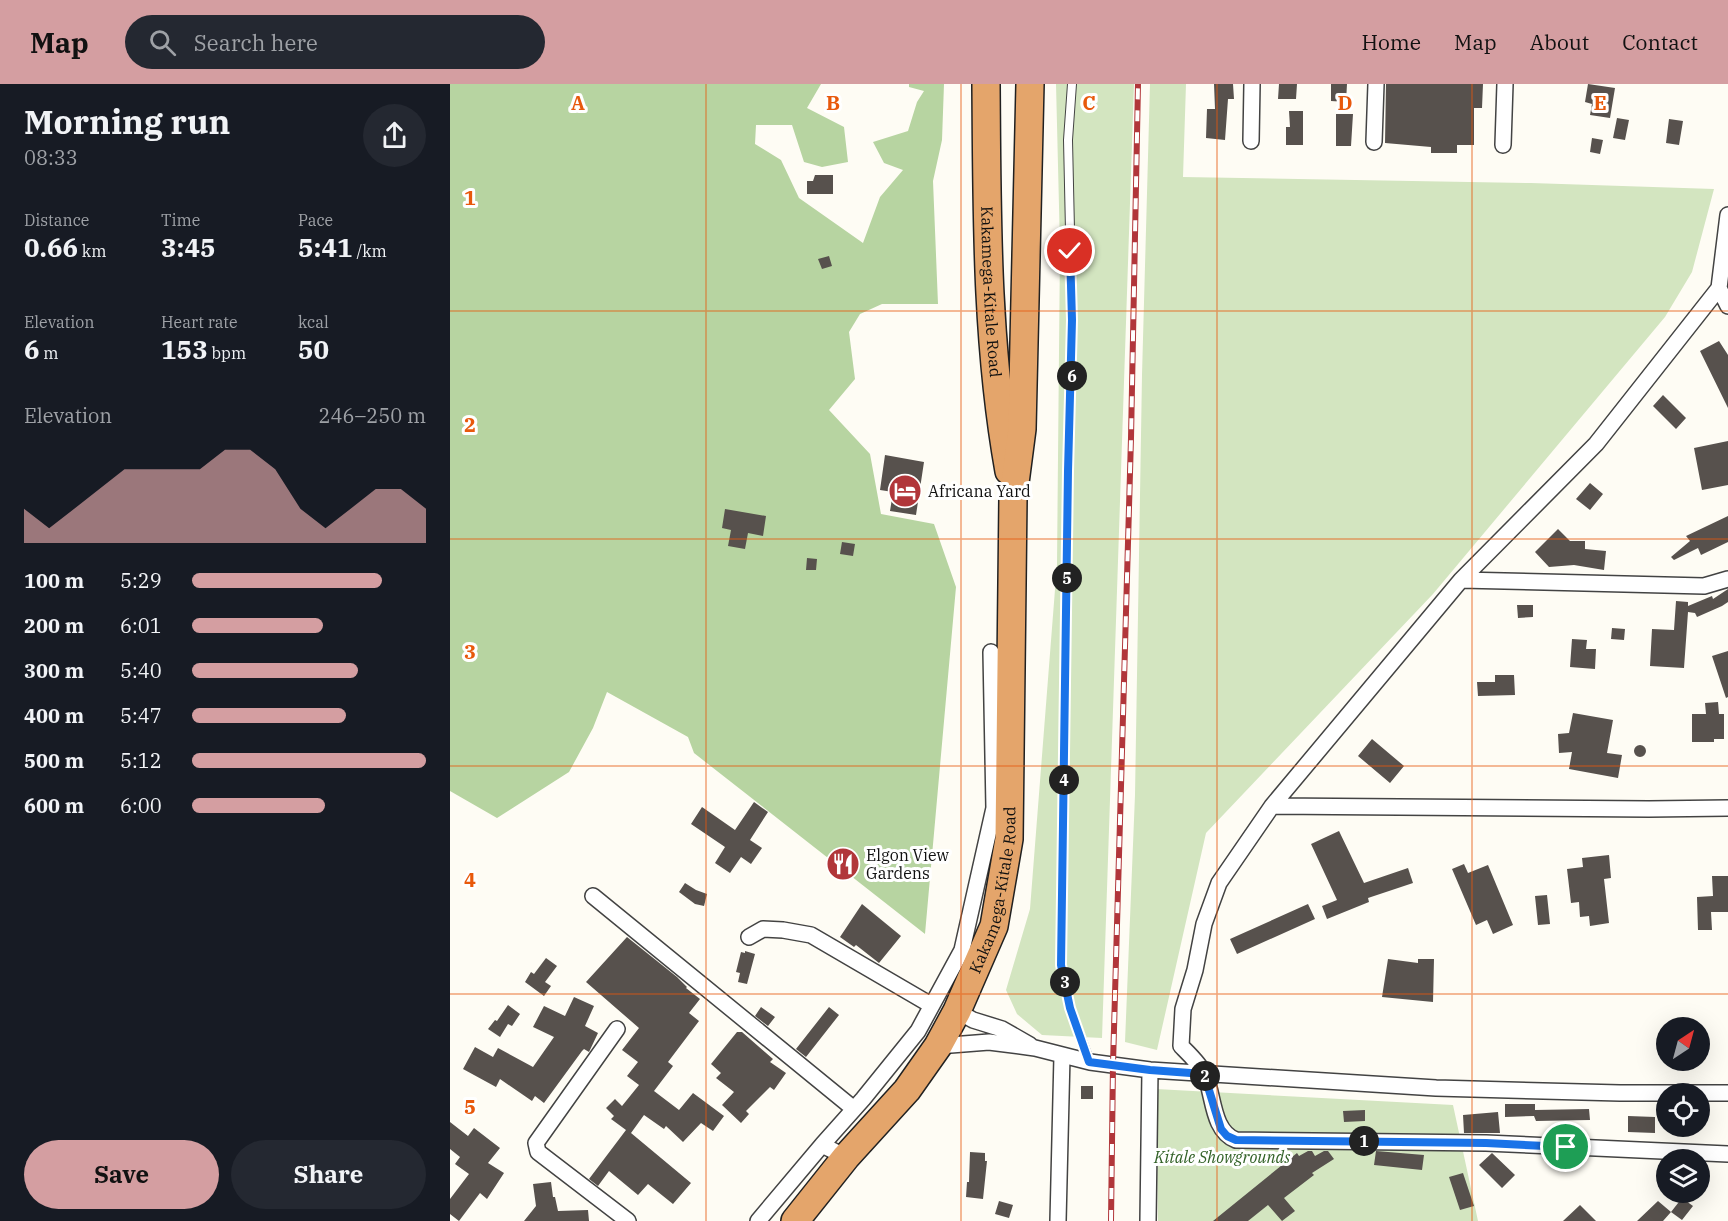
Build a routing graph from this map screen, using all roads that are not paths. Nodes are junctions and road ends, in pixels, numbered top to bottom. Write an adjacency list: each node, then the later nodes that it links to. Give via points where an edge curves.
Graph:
1 (986, 84): 13 (highway, Kakamega-Kitale Road, via 988,268 1001,427)
2 (1030, 84): 13 (highway, Kakamega-Kitale Road, via 1022,429)
3 (1072, 84): 26 (lane, via 1068,140 1072,320 1061,965 1070,1008)
4 (1252, 84): 7 (street)
5 (1376, 84): 8 (street)
6 (1505, 84): 9 (street)
7 (1251, 141)
8 (1374, 142)
9 (1503, 145)
10 (1728, 215): 11 (street)
11 (1719, 288): 12 (street); 15 (street, via 1596,444)
12 (1728, 306)
13 (1013, 498): 21 (highway, Kakamega-Kitale Road, via 1009,838 994,926)
14 (1728, 579): 15 (street, via 1704,586)
15 (1461, 580): 17 (street)
16 (991, 652): 21 (street, via 994,808 962,950)
17 (1272, 806): 18 (street); 28 (street, via 1219,883 1204,924 1183,1009 1181,1046)
18 (1728, 808)
19 (593, 896): 30 (street)
20 (749, 937): 21 (street, via 763,929 811,935)
21 (944, 1008): 23 (highway, Kakamega-Kitale Road); 24 (street, via 1010,1033); 30 (street, via 918,1030)
22 (617, 1029): 34 (street, via 536,1148)
23 (938, 1046): 24 (street, via 989,1042); 33 (highway, Kakamega-Kitale Road, via 907,1090)
24 (1035, 1048): 25 (street)
25 (1062, 1056): 26 (street); 37 (street)
26 (1089, 1062): 27 (street)
27 (1150, 1070): 28 (street); 38 (street)
28 (1204, 1074): 29 (street, via 1448,1088); 32 (street, via 1221,1129 1236,1140 1486,1143)
29 (1728, 1093)
30 (854, 1109): 31 (street)
31 (822, 1145): 33 (street); 35 (street)
32 (1728, 1154)
33 (846, 1157): 36 (highway, Kakamega-Kitale Road)
34 (628, 1221)
35 (758, 1221)
36 (795, 1221)
37 (1058, 1221)
38 (1148, 1221)

